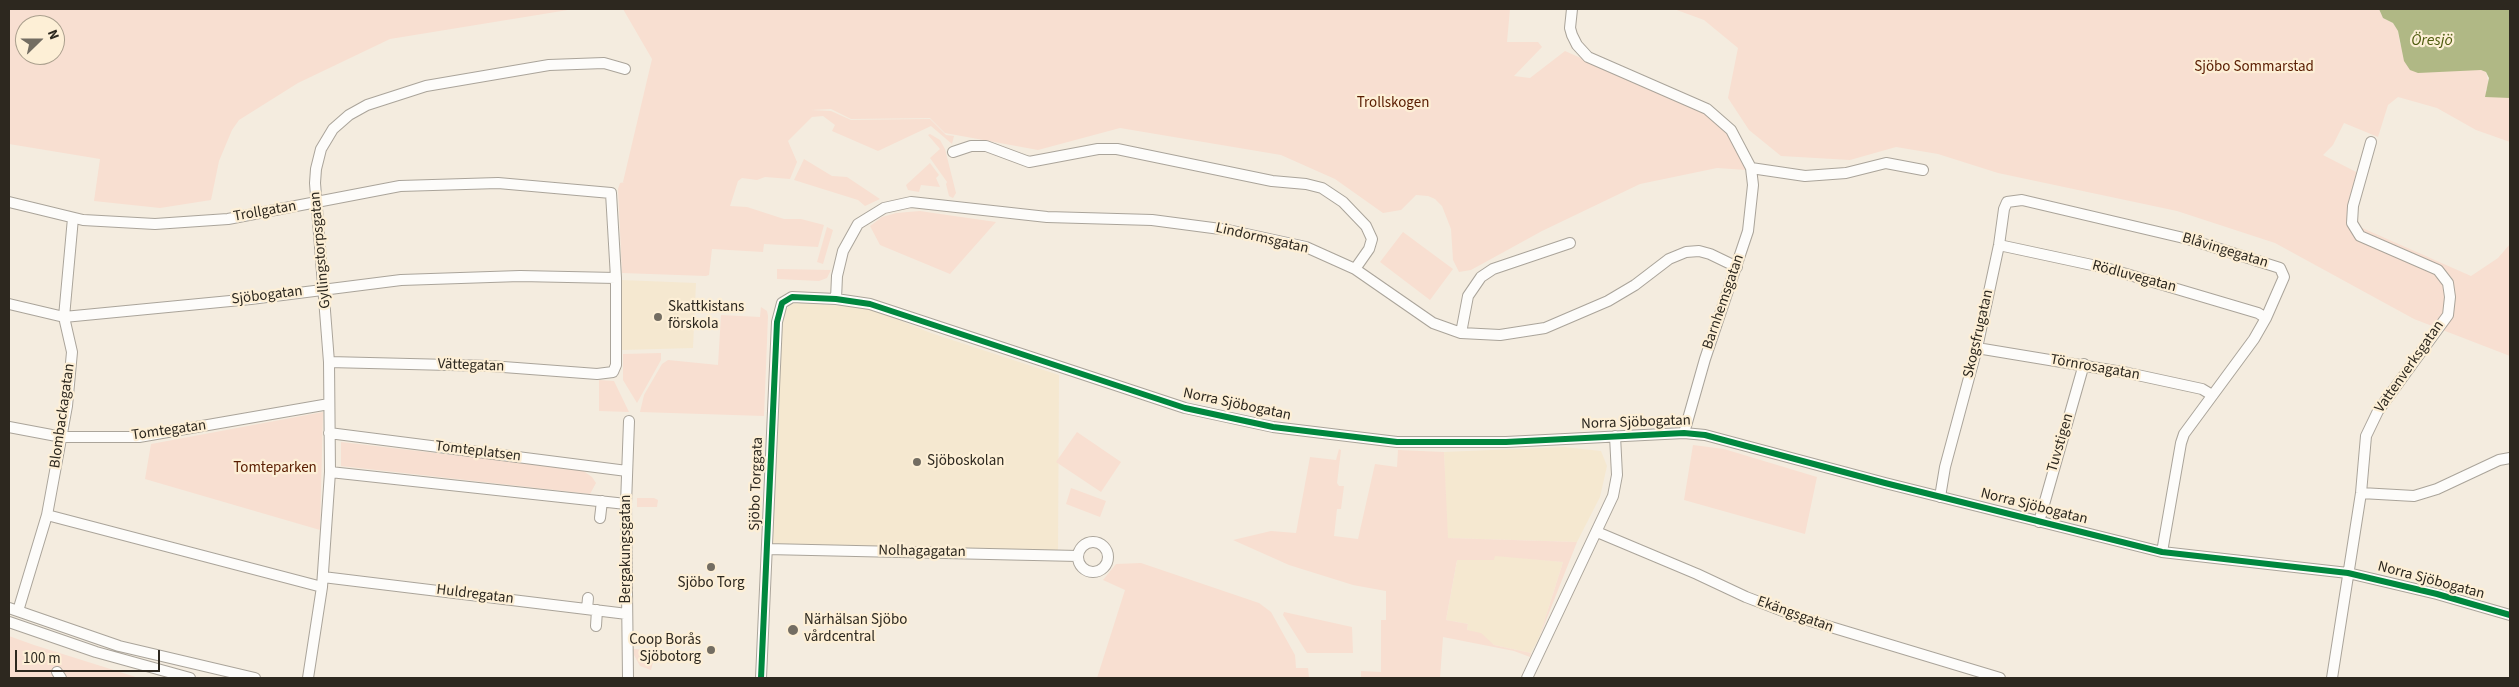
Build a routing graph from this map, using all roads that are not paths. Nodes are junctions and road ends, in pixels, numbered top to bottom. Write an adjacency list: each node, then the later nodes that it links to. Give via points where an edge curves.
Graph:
1 (1572, 9): 5 (street, Barnhemsgatan, via 1572,35 1588,57 1707,109 1731,130)
2 (625, 69): 9 (street, Gyllingstorpsgatan, via 604,63 549,65 426,86 367,106 349,115 333,129 321,149 316,169)
3 (2371, 142): 37 (street, Vattenverksgatan, via 2353,206 2352,223 2360,236 2438,270 2448,284 2450,297 2448,315 2378,411 2366,436)
4 (953, 152): 14 (street, via 972,146 986,146 1029,162 1098,149 1117,149 1322,188 1343,202 1366,226 1372,239)
5 (1751, 168): 6 (street, via 1805,176 1846,173 1886,163); 13 (street, Barnhemsgatan, via 1754,186 1748,231)
6 (1923, 170)
7 (9, 202): 10 (street, Trollgatan)
8 (2007, 202): 12 (street, Skogsfrugatan); 21 (street, Blåvingegatan, via 2022,200 2188,239 2280,268 2284,277)
9 (318, 203): 10 (street, Trollgatan, via 228,219 156,224); 15 (street, Trollgatan, via 400,186 498,183 611,193); 16 (street, Gyllingstorpsgatan)
10 (73, 218): 20 (street, Blombackagatan)
11 (1570, 243): 22 (street, via 1493,269 1481,277 1468,296)
12 (1998, 245): 21 (street, Rödluvegatan, via 2106,268); 23 (street, Skogsfrugatan)
13 (1736, 267): 22 (street, Lindormsgatan, via 1710,254 1686,252 1669,259 1608,301 1552,325 1500,334); 31 (street, Barnhemsgatan)
14 (1355, 270): 18 (street, Lindormsgatan, via 1306,247 1228,230 1152,220 1047,217 911,202 884,208 858,224 843,251); 22 (street, Lindormsgatan, via 1433,323)
15 (616, 278): 16 (street, Sjöbogatan, via 520,276 401,280); 24 (street, Vättegatan, via 616,365 613,372 597,374 490,366)
16 (324, 289): 20 (street, Sjöbogatan); 24 (street, Gyllingstorpsgatan)
17 (792, 297): 18 (street, Norra Sjöbogatan); 45 (street, Sjöbo Torggata, via 782,304 777,322)
18 (836, 299): 32 (street, Norra Sjöbogatan, via 878,306 1185,408 1273,427 1397,442 1506,442)
19 (9, 304): 20 (street, Sjöbogatan)
20 (64, 317): 33 (street, Blombackagatan, via 72,352)
21 (2266, 318): 26 (street, Blåvingegatan)
22 (1461, 333)
23 (1977, 348): 25 (street, Törnrosagatan); 38 (street, Skogsfrugatan)
24 (329, 362): 27 (street, Gyllingstorpsgatan)
25 (2084, 364): 26 (street, Törnrosagatan, via 2202,389); 43 (street, Tuvstigen)
26 (2212, 395): 46 (street, Blåvingegatan, via 2181,443)
27 (329, 404): 30 (street, Gyllingstorpsgatan); 33 (street, Tomtegatan, via 139,436)
28 (629, 421): 35 (street, Bergakungsgatan)
29 (9, 426): 33 (street, Tomtegatan)
30 (329, 433): 35 (street, Tomteplatsen); 36 (street, Gyllingstorpsgatan)
31 (1684, 433): 32 (street, Norra Sjöbogatan); 38 (street, Norra Sjöbogatan, via 1724,438)
32 (1615, 436): 44 (street, via 1616,486)
33 (62, 437): 41 (street, Blombackagatan)
34 (2510, 458): 37 (street, via 2414,496)
35 (627, 471): 40 (street, Bergakungsgatan)
36 (330, 472): 39 (street); 49 (street, Gyllingstorpsgatan)
37 (2362, 493): 48 (street, Vattenverksgatan)
38 (1940, 497): 43 (street, Norra Sjöbogatan)
39 (602, 501): 40 (street); 42 (street)
40 (626, 504): 52 (street, Bergakungsgatan)
41 (47, 515): 49 (street, Huldregatan); 51 (street, Blombackagatan)
42 (600, 518)
43 (2039, 522): 46 (street, Norra Sjöbogatan)
44 (1597, 532): 61 (street); 62 (street, Ekängsgatan, via 1801,618)
45 (767, 549): 47 (street, Nolhagagatan); 60 (street, Sjöbo Torggata)
46 (2162, 552): 48 (street, Norra Sjöbogatan)
47 (1078, 556)
48 (2348, 573): 53 (street, Norra Sjöbogatan, via 2437,594); 63 (street, Vattenverksgatan)
49 (322, 582): 50 (street, Huldregatan); 58 (street, Gyllingstorpsgatan)
50 (590, 606): 52 (street, Huldregatan); 55 (street)
51 (13, 610): 57 (street, via 119,646)
52 (627, 614): 59 (street, Bergakungsgatan)
53 (2510, 616)
54 (9, 622): 56 (street, via 96,652)
55 (596, 626)
56 (190, 678)
57 (255, 678)
58 (308, 678)
59 (628, 678)
60 (761, 678)
61 (1527, 678)
62 (2000, 678)
63 (2332, 678)

